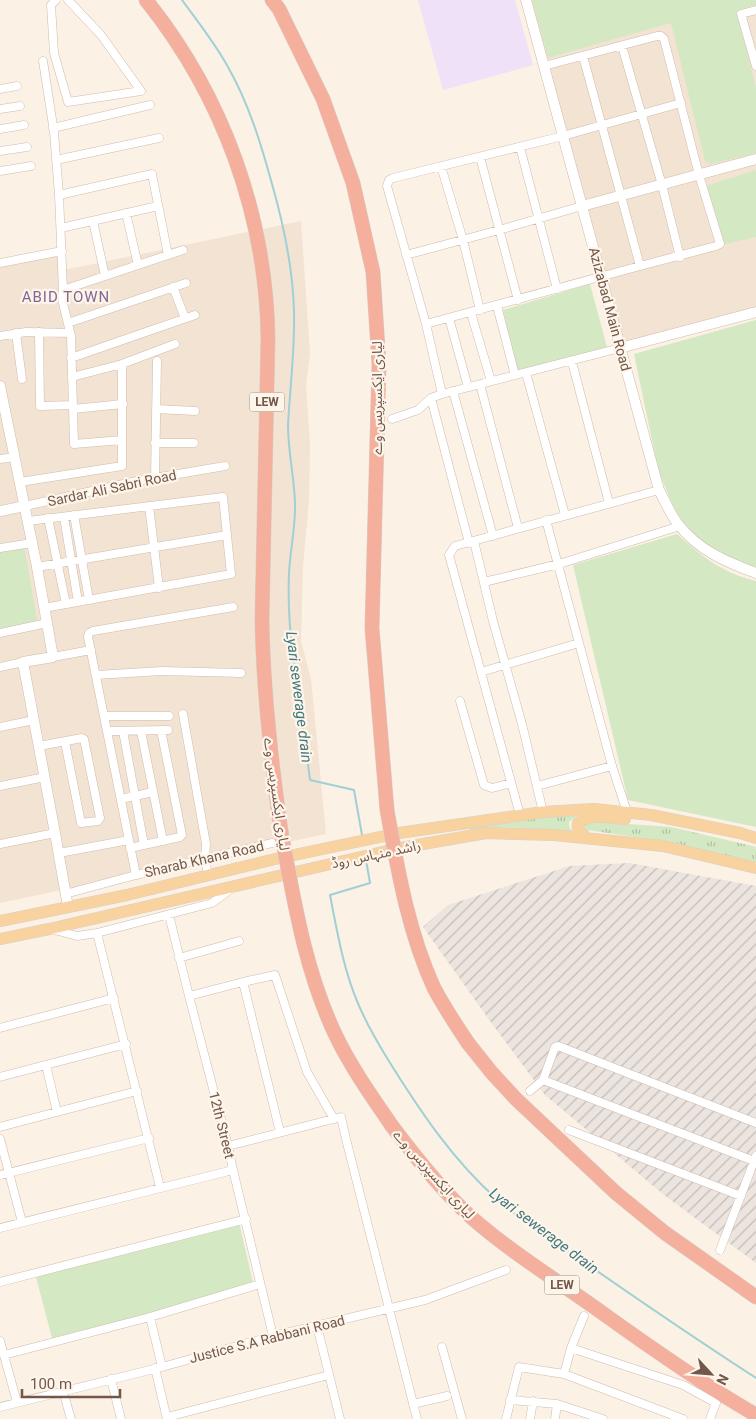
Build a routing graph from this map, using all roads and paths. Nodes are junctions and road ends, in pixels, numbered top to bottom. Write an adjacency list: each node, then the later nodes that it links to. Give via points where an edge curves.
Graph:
1 (56, 0): 2 (street, via 51,5 54,53 68,102 141,91 101,35)
2 (68, 0)
3 (146, 0): 250 (highway, لیاری ایکسپریس وے / LEW, bridge, via 198,76 217,113 240,172 258,247 267,317 262,619 268,740 281,831 306,958 336,1036 392,1126 414,1155 472,1217 672,1363)
4 (272, 0): 229 (highway, لیاری ایکسپریس وے, bridge, via 324,99 353,183 373,272 379,364 372,628 387,810 401,887 421,956 460,1031 516,1099 570,1151 665,1233)
5 (526, 0): 10 (street, Azizabad Main Road)
6 (756, 10): 11 (street, via 741,14)
7 (622, 46): 8 (street); 14 (street, via 657,36 664,38); 18 (street)
8 (583, 56): 10 (street); 20 (street)
9 (43, 61): 21 (street)
10 (544, 66): 23 (street, Azizabad Main Road)
11 (756, 66)
12 (17, 86): 13 (street)
13 (0, 89)
14 (681, 103): 18 (street); 34 (street)
15 (150, 105): 21 (street)
16 (20, 106): 17 (street)
17 (0, 109)
18 (641, 114): 20 (street); 35 (street)
19 (24, 126): 22 (street)
20 (601, 126): 23 (street); 37 (street)
21 (53, 128): 30 (street)
22 (0, 130)
23 (563, 136): 26 (street); 39 (street, Azizabad Main Road)
24 (159, 138): 30 (street)
25 (27, 146): 27 (street)
26 (520, 147): 28 (street); 41 (street)
27 (0, 151)
28 (480, 157): 32 (street); 44 (street)
29 (756, 159): 34 (street)
30 (56, 160): 36 (street)
31 (31, 166): 33 (street)
32 (441, 166): 45 (street); 48 (street, via 389,180 387,186)
33 (0, 171)
34 (699, 175): 35 (street); 50 (street, via 720,244)
35 (662, 185): 37 (street); 50 (street)
36 (59, 195): 38 (street, via 152,174); 43 (street)
37 (621, 196): 39 (street); 53 (street)
38 (158, 206): 40 (street); 49 (street)
39 (582, 206): 41 (street); 55 (street, Azizabad Main Road)
40 (126, 213): 42 (street); 52 (street)
41 (538, 219): 44 (street); 58 (street)
42 (93, 221): 43 (street); 54 (street)
43 (61, 228): 47 (street)
44 (499, 230): 45 (street); 60 (street)
45 (463, 240): 48 (street); 62 (street)
46 (183, 250): 49 (street)
47 (62, 251): 51 (street); 59 (street)
48 (406, 254): 69 (street)
49 (168, 255): 52 (street)
50 (680, 257): 53 (street)
51 (0, 263)
52 (138, 265): 54 (street)
53 (640, 266): 55 (street)
54 (105, 276): 59 (street)
55 (601, 276): 58 (street); 75 (street, Azizabad Main Road)
56 (186, 283): 57 (street)
57 (173, 287): 66 (street); 68 (street)
58 (557, 289): 60 (street)
59 (63, 290): 68 (street)
60 (518, 300): 61 (street)
61 (497, 306): 62 (street); 81 (street)
62 (480, 310): 64 (street)
63 (756, 312): 75 (street)
64 (471, 313): 67 (street); 84 (street)
65 (195, 315): 66 (street)
66 (185, 318): 76 (street)
67 (449, 318): 69 (street); 87 (street)
68 (68, 323): 72 (street)
69 (426, 324): 89 (street)
70 (39, 332): 71 (street); 72 (street); 92 (street, via 40,406)
71 (16, 333): 73 (street); 83 (street)
72 (70, 333): 76 (street)
73 (0, 336)
74 (175, 344): 79 (street)
75 (620, 348): 78 (street); 105 (street, Azizabad Main Road)
76 (71, 358): 82 (street)
77 (157, 361): 93 (street)
78 (572, 362): 80 (street); 106 (street)
79 (122, 364): 82 (street); 91 (street)
80 (526, 373): 81 (street); 111 (street)
81 (515, 375): 84 (street)
82 (72, 377): 92 (street)
83 (22, 379)
84 (491, 381): 85 (street)
85 (480, 384): 87 (street); 117 (street)
86 (0, 386): 95 (street)
87 (468, 387): 88 (street)
88 (453, 391): 89 (street); 119 (street)
89 (442, 394): 90 (street)
90 (431, 398): 96 (street, via 418,410); 120 (street)
91 (123, 404): 92 (street); 97 (street)
92 (73, 407): 97 (street, via 74,444)
93 (156, 410): 94 (street); 98 (street)
94 (195, 410)
95 (3, 412): 100 (street)
96 (392, 419)
97 (122, 440): 104 (street, via 122,466)
98 (155, 443): 99 (street); 103 (street)
99 (194, 443)
100 (15, 456): 101 (street); 104 (street)
101 (0, 460)
102 (225, 466): 103 (street, Sardar Ali Sabri Road)
103 (154, 478): 107 (street, Sardar Ali Sabri Road)
104 (20, 482): 107 (street)
105 (659, 490): 106 (street); 116 (street, Azizabad Main Road)
106 (609, 503): 111 (street)
107 (25, 506): 109 (street, Sardar Ali Sabri Road); 115 (street)
108 (149, 506): 110 (street); 118 (street, via 223,497); 122 (street)
109 (0, 511)
110 (74, 515): 112 (street); 124 (street)
111 (565, 515): 114 (street)
112 (64, 516): 113 (street); 125 (street)
113 (48, 518): 115 (street); 126 (street)
114 (546, 520): 117 (street); 127 (street)
115 (28, 521): 121 (street)
116 (680, 526): 127 (street); 129 (street, Azizabad Main Road, via 700,548)
117 (518, 528): 119 (street)
118 (227, 535): 122 (street); 131 (street, via 231,574)
119 (493, 536): 120 (street)
120 (471, 542): 130 (street); 145 (street, via 455,546 449,555)
121 (32, 543): 123 (street); 128 (street)
122 (154, 547): 124 (street); 131 (street)
123 (0, 548)
124 (82, 559): 125 (street); 132 (street)
125 (71, 561): 126 (street); 133 (street)
126 (57, 563): 128 (street); 134 (street)
127 (559, 564): 130 (street); 139 (street)
128 (37, 567): 136 (street)
129 (756, 573)
130 (484, 582): 143 (street)
131 (159, 588): 132 (street)
132 (89, 600): 133 (street)
133 (78, 602): 134 (street)
134 (66, 604): 136 (street)
135 (233, 607): 140 (street, via 93,631 88,637)
136 (44, 608): 137 (street)
137 (47, 623): 138 (street); 141 (street)
138 (0, 633)
139 (579, 643): 143 (street); 159 (street)
140 (91, 650): 141 (street); 147 (street)
141 (53, 657): 142 (street)
142 (23, 662): 144 (street); 152 (street)
143 (505, 664): 145 (street); 163 (street)
144 (0, 667)
145 (481, 672): 161 (street)
146 (241, 673): 147 (street, via 162,671)
147 (96, 675): 150 (street)
148 (460, 701): 161 (street, via 484,785 492,788)
149 (183, 714): 183 (street, via 206,844)
150 (104, 716): 151 (street); 155 (street)
151 (169, 716)
152 (34, 720): 153 (street); 158 (street)
153 (0, 727)
154 (141, 730): 156 (street); 164 (street); 177 (street, via 165,730 182,831 180,837)
155 (107, 731): 156 (street); 166 (street)
156 (123, 731): 165 (street)
157 (65, 742): 157 (street, via 81,823 98,821 85,740); 158 (street)
158 (39, 746): 160 (street)
159 (612, 766): 163 (street); 168 (street)
160 (45, 777): 162 (street); 171 (street)
161 (511, 783): 169 (street)
162 (0, 786)
163 (537, 786): 167 (street)
164 (153, 792): 165 (street); 177 (street)
165 (135, 796): 166 (street); 180 (street)
166 (120, 799): 176 (street)
167 (543, 812): 168 (main road, راشد منہاس روڈ, via 594,809); 169 (main road, راشد منہاس روڈ)
168 (627, 812): 170 (main road, راشد منہاس روڈ)
169 (520, 815): 186 (main road, راشد منہاس روڈ, bridge, via 399,833)
170 (666, 818): 173 (main road, راشد منہاس روڈ); 174 (main road, via 645,821 582,819 577,827)
171 (55, 832): 179 (street); 182 (street)
172 (756, 832): 173 (street)
173 (740, 833): 175 (main road, راشد منہاس روڈ)
174 (587, 838): 184 (main road, راشد منہاس روڈ, via 662,846); 187 (main road, راشد منہاس روڈ, bridge, via 486,833 400,848)
175 (756, 838)
176 (129, 840): 181 (street); 182 (street)
177 (163, 841): 180 (street)
178 (272, 843): 183 (street, Sharab Khana Road)
179 (0, 844)
180 (144, 845): 181 (street)
181 (130, 848): 185 (street)
182 (59, 853): 188 (street)
183 (205, 859): 185 (street, Sharab Khana Road); 186 (street)
184 (756, 868)
185 (135, 872): 188 (street, Sharab Khana Road)
186 (208, 876): 189 (main road, راشد منہاس روڈ)
187 (236, 885): 190 (street, via 212,903); 192 (main road, راشد منہاس روڈ)
188 (66, 894): 189 (street)
189 (68, 907): 191 (main road, راشد منہاس روڈ)
190 (169, 915): 193 (street); 196 (street, 12th Street)
191 (0, 921)
192 (49, 929): 193 (street, via 77,936); 194 (main road, راشد منہاس روڈ)
193 (97, 933): 199 (street)
194 (0, 938)
195 (239, 941): 196 (street)
196 (179, 958): 198 (street, 12th Street)
197 (243, 982): 198 (street); 208 (street, via 275,975 307,1072); 212 (street)
198 (188, 996): 215 (street, 12th Street)
199 (114, 998): 200 (street); 201 (street)
200 (0, 1028)
201 (126, 1044): 202 (street); 205 (street)
202 (46, 1065): 203 (street); 207 (street)
203 (0, 1077)
204 (543, 1080): 206 (street); 209 (street, via 558,1046); 216 (street)
205 (137, 1091): 207 (street); 213 (street)
206 (530, 1091)
207 (58, 1112): 210 (street)
208 (334, 1119): 212 (street); 230 (street, via 342,1117)
209 (756, 1123)
210 (0, 1127)
211 (569, 1130): 221 (street)
212 (280, 1132): 215 (street)
213 (149, 1138): 218 (street); 220 (street)
214 (0, 1139): 218 (street)
215 (228, 1146): 217 (street, 12th Street)
216 (755, 1158): 221 (street)
217 (233, 1170): 220 (street); 222 (street, 12th Street)
218 (9, 1172): 219 (street); 223 (street)
219 (0, 1175)
220 (160, 1187): 223 (street)
221 (740, 1196): 225 (street)
222 (246, 1219): 227 (street); 228 (street, 12th Street)
223 (22, 1222): 224 (street)
224 (0, 1228)
225 (720, 1250)
226 (506, 1270): 230 (street, Justice S.A Rabbani Road, via 425,1300)
227 (0, 1282)
228 (260, 1284): 232 (street); 234 (street, 12th Street)
229 (756, 1297)
230 (388, 1308): 233 (street, Justice S.A Rabbani Road); 247 (street)
231 (584, 1316): 237 (street)
232 (150, 1317): 236 (street); 238 (street)
233 (317, 1326): 234 (street, Justice S.A Rabbani Road); 240 (street)
234 (273, 1336): 238 (street, Justice S.A Rabbani Road)
235 (442, 1347): 256 (street)
236 (1, 1348): 245 (street)
237 (571, 1348): 239 (street); 262 (street, via 692,1388 716,1403)
238 (158, 1367): 241 (street, Justice S.A Rabbani Road); 251 (street)
239 (564, 1374): 244 (street, via 519,1367); 261 (street)
240 (329, 1375): 251 (street); 254 (street)
241 (111, 1379): 242 (street, Justice S.A Rabbani Road); 253 (street)
242 (63, 1390): 245 (street, Justice S.A Rabbani Road); 252 (street)
243 (448, 1396): 247 (street)
244 (510, 1400): 246 (street); 257 (street)
245 (17, 1402): 249 (street, Justice S.A Rabbani Road)
246 (533, 1402): 248 (street); 258 (street)
247 (413, 1404): 255 (street)
248 (557, 1404): 259 (street); 260 (street)
249 (0, 1406)
250 (756, 1415)
251 (167, 1418)
252 (71, 1419)
253 (121, 1419)
254 (339, 1419)
255 (417, 1419)
256 (462, 1419)
257 (506, 1419)
258 (530, 1419)
259 (555, 1419)
260 (603, 1419)
261 (683, 1419)
262 (710, 1419)

